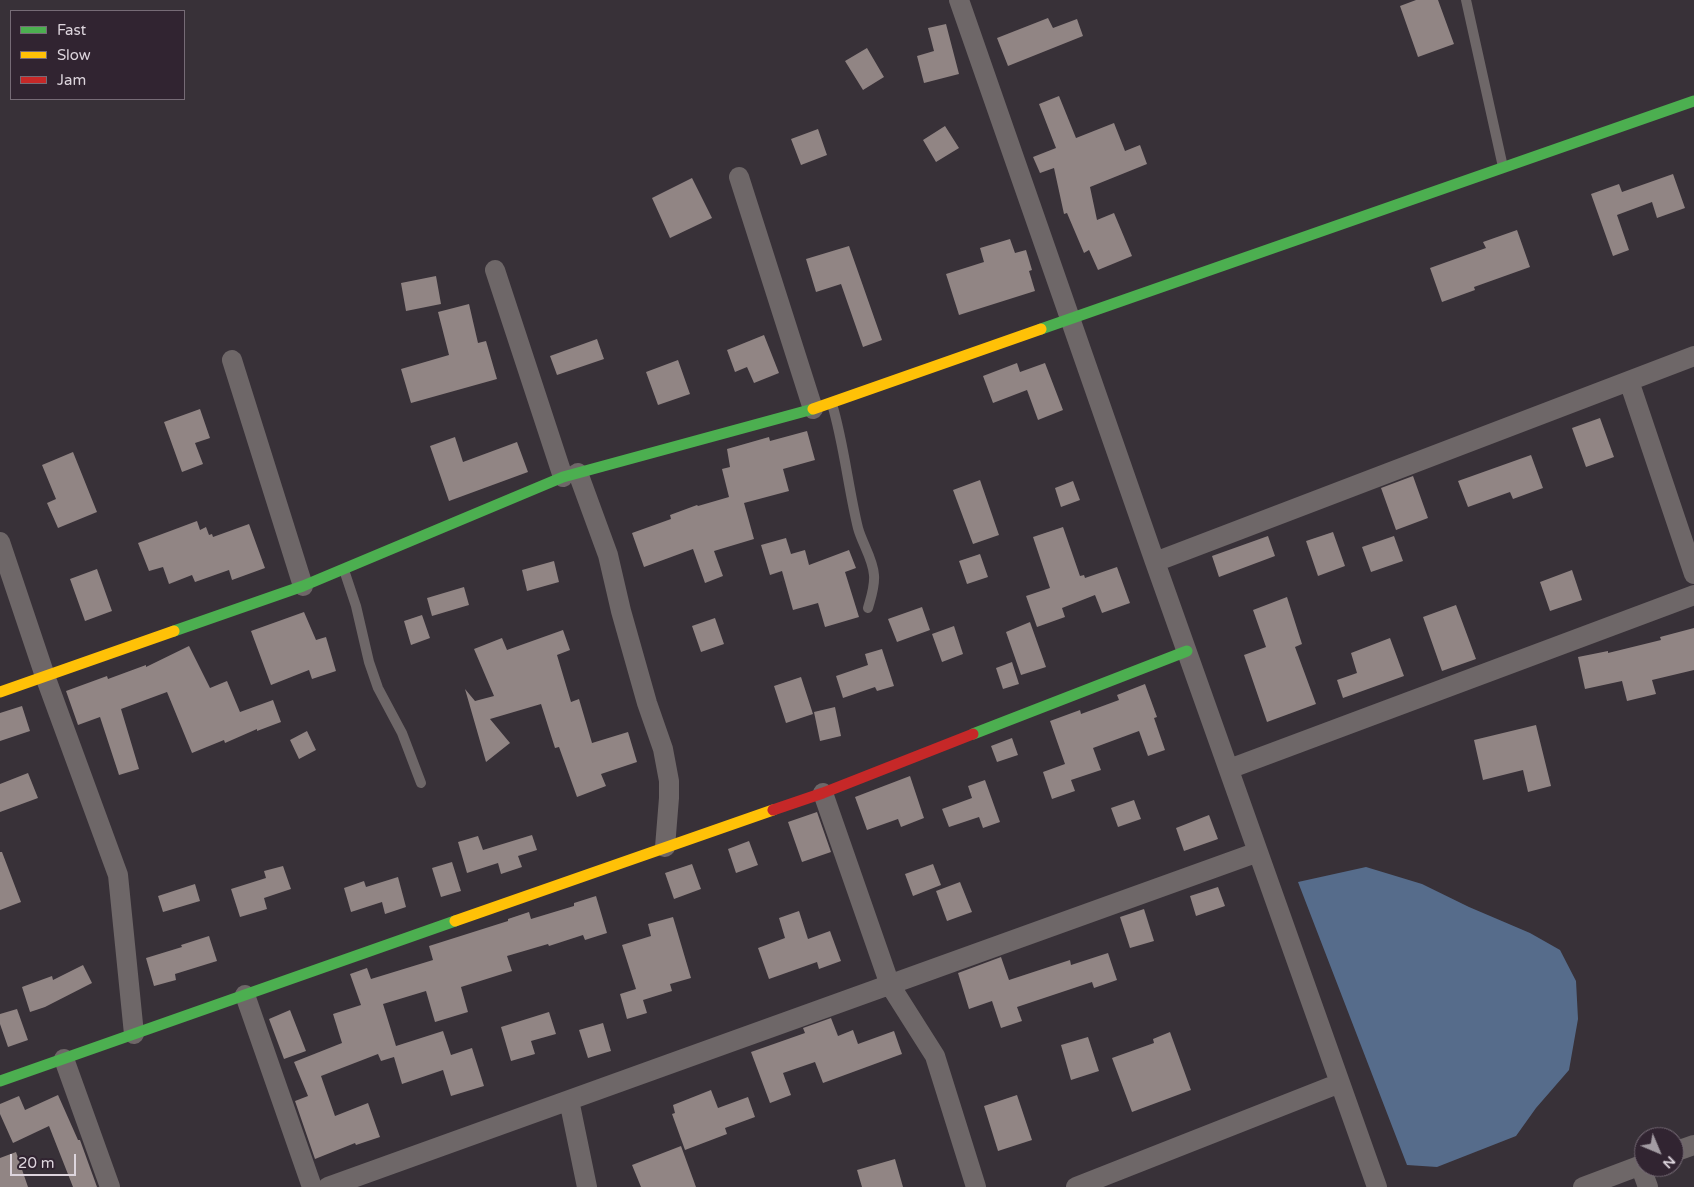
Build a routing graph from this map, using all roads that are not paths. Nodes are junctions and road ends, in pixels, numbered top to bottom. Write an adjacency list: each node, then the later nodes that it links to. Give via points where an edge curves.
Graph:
1 (959, 0): 7 (street)
2 (1466, 0): 4 (lane)
3 (1694, 100): 4 (street)
4 (1503, 168): 7 (street)
5 (739, 177): 11 (street)
6 (495, 270): 12 (street)
7 (1070, 320): 11 (street); 14 (street)
8 (1694, 356): 10 (street)
9 (232, 360): 17 (street)
10 (1629, 381): 14 (street); 16 (street)
11 (822, 406): 12 (street); 19 (lane, via 840,432 858,530 874,574 874,590)
12 (571, 475): 15 (street); 26 (street, via 608,555 623,619 663,750 669,781)
13 (0, 542): 21 (street)
14 (1155, 562): 20 (street)
15 (344, 569): 17 (street); 24 (lane, via 378,688 402,733)
16 (1694, 574)
17 (303, 586): 21 (street)
18 (1694, 595): 23 (street)
19 (868, 608)
20 (1187, 651): 23 (street); 25 (street)
21 (45, 676): 22 (street); 30 (street, via 118,875)
22 (0, 692)
23 (1229, 769): 27 (street)
24 (421, 783)
25 (823, 793): 26 (street); 28 (street)
26 (665, 847): 29 (street)
27 (1258, 852): 28 (street); 33 (street)
28 (890, 985): 34 (street); 40 (street, via 935,1056)
29 (245, 995): 30 (street); 37 (street)
30 (134, 1034): 31 (street)
31 (64, 1058): 32 (street); 36 (street)
32 (0, 1081)
33 (1340, 1083): 41 (street); 42 (street)
34 (570, 1100): 38 (street); 39 (street)
35 (1634, 1167): 43 (street)
36 (110, 1187)
37 (312, 1187)
38 (328, 1187)
39 (588, 1187)
40 (976, 1187)
41 (1076, 1187)
42 (1377, 1187)
43 (1583, 1187)

